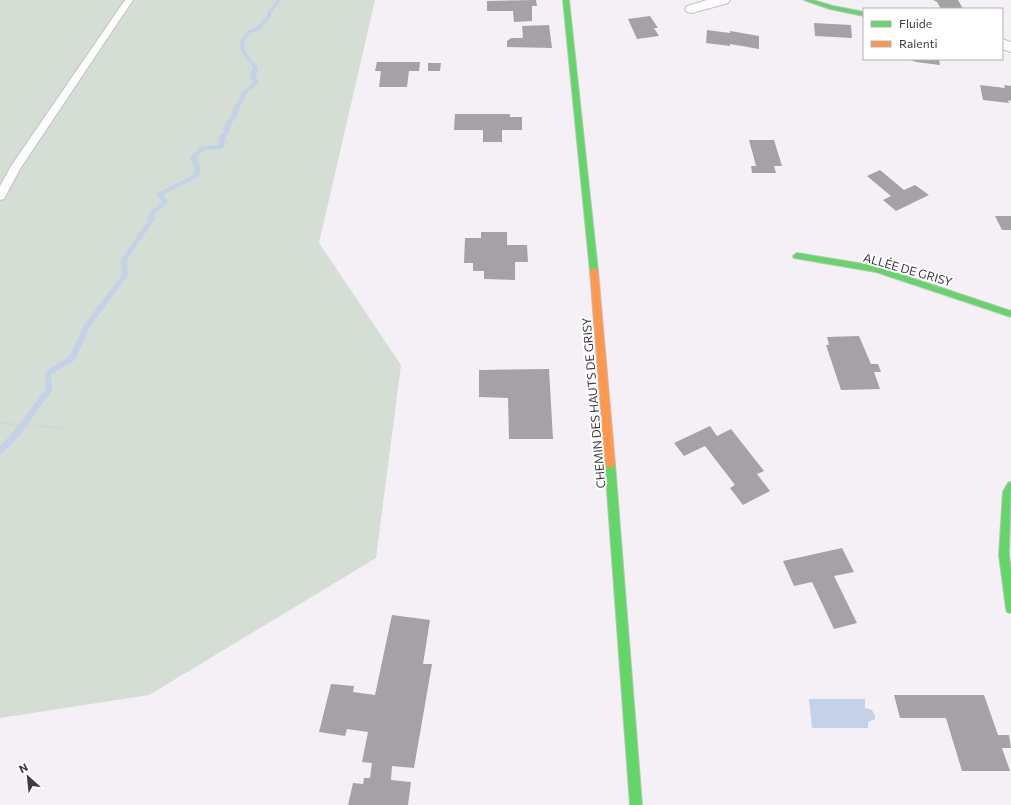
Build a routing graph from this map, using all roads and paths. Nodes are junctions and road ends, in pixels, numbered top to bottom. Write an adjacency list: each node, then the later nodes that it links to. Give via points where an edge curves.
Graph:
1 (129, 0): 9 (lane, via 15,168)
2 (566, 0): 16 (street, CHEMIN DES HAUTS DE GRISY, via 601,340)
3 (723, 0): 5 (street)
4 (807, 0): 6 (street)
5 (692, 9)
6 (863, 14)
7 (213, 137): 8 (path)
8 (229, 144)
9 (0, 196)
10 (796, 256): 11 (street, ALLÉE DE GRISY, via 876,269)
11 (1011, 314)
12 (0, 423): 13 (path)
13 (63, 428)
14 (1011, 486): 15 (street, via 1008,492 1004,555)
15 (1011, 608)
16 (636, 805)

